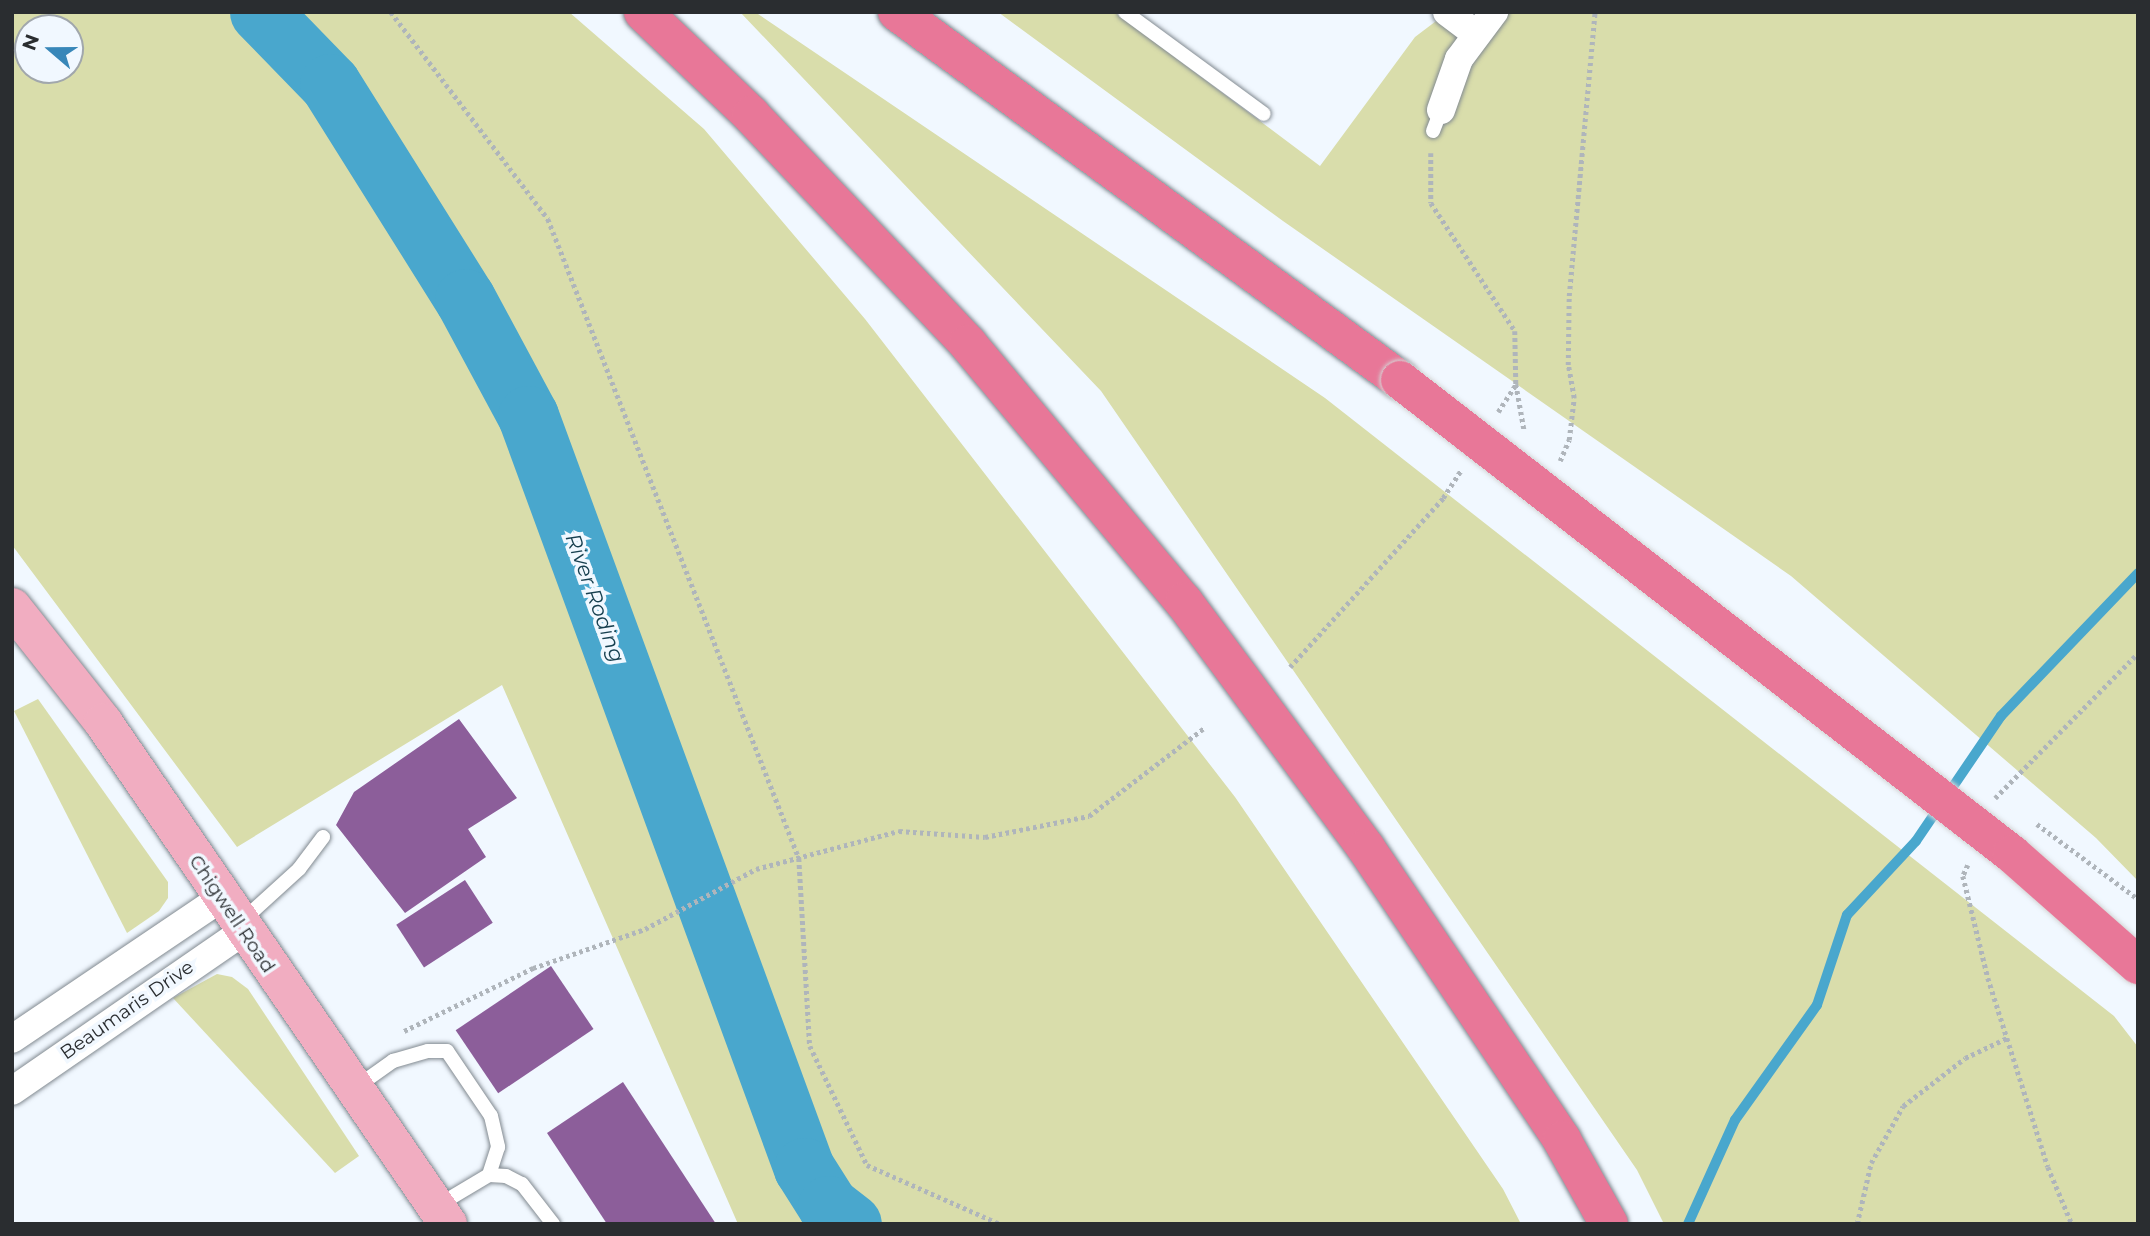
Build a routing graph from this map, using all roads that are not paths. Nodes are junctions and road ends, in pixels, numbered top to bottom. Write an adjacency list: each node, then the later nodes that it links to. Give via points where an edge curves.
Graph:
1 (643, 12): 18 (highway, via 751,115 968,344 1184,602 1366,848 1562,1140)
2 (897, 12): 11 (highway, bridge, via 1401,380 2012,854)
3 (1125, 12): 6 (lane)
4 (1447, 12): 5 (street)
5 (1484, 22): 7 (street, via 1459,59)
6 (1264, 114)
7 (1437, 120)
8 (12, 607): 10 (main road, Chigwell Road, via 103,722)
9 (323, 836): 10 (lane, via 299,869)
10 (235, 918): 12 (street, Beaumaris Drive); 13 (main road, Chigwell Road); 14 (street, Beaumaris Drive)
11 (2138, 965)
12 (12, 1039)
13 (354, 1088): 15 (lane, via 393,1061 447,1051 491,1116 498,1147); 16 (main road, Chigwell Road)
14 (12, 1091)
15 (489, 1175): 16 (lane); 17 (lane, via 522,1184)
16 (442, 1215)
17 (553, 1224)
18 (1609, 1224)

